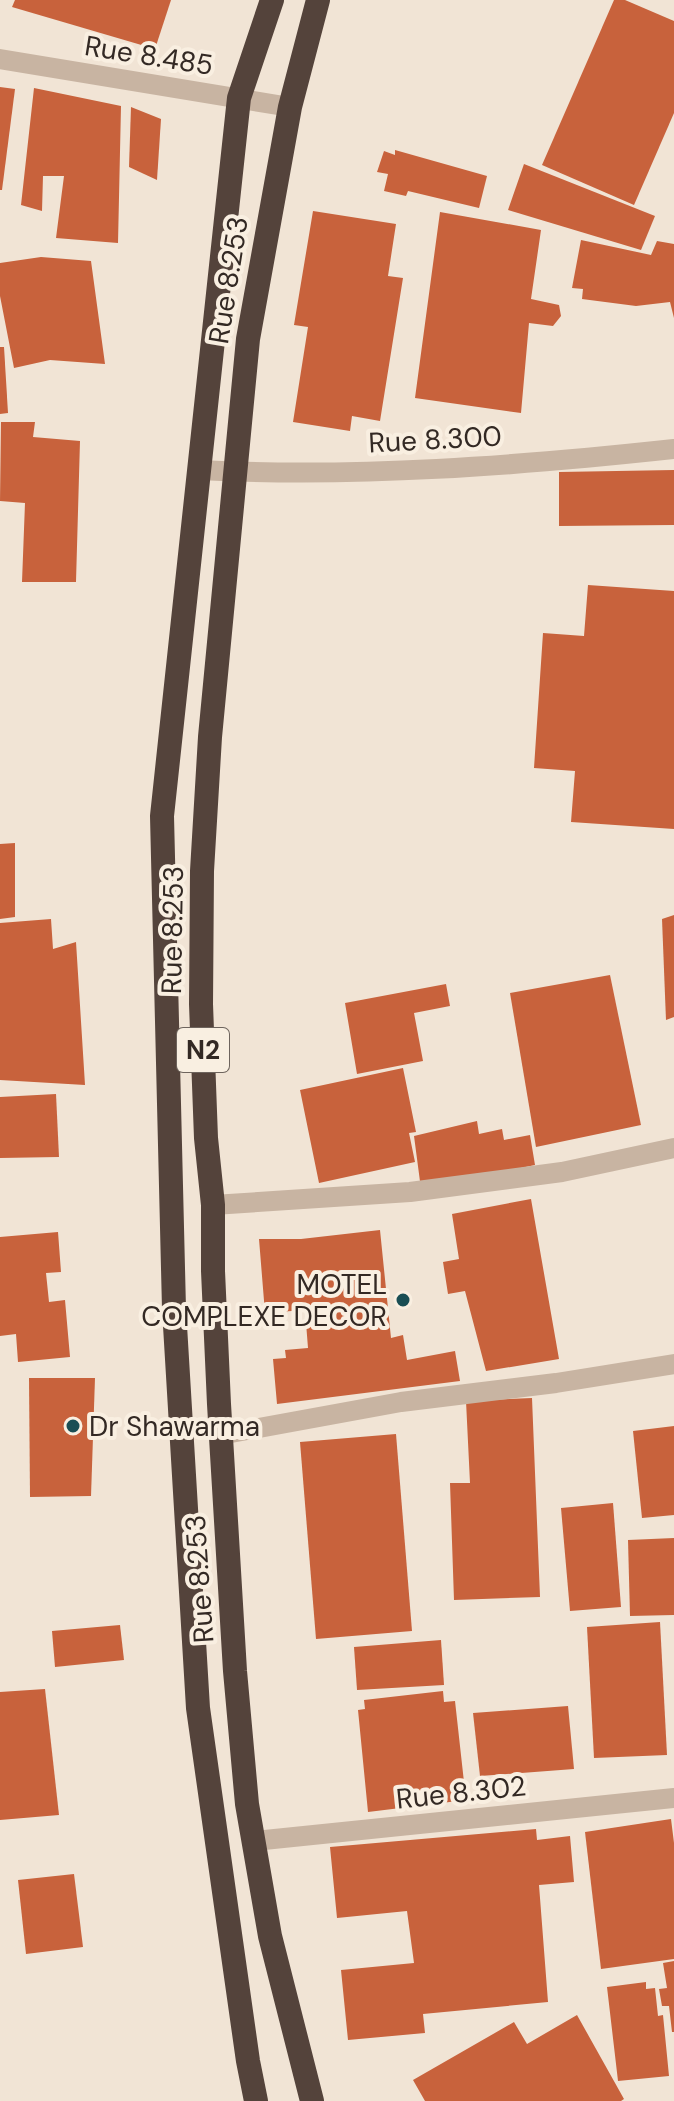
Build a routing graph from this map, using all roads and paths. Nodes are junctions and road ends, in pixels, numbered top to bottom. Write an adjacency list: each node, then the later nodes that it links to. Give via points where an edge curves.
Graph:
1 (272, 0): 4 (highway, Rue 8.253 / N2)
2 (318, 0): 5 (highway, Rue 8.253 / N2)
3 (0, 59): 4 (street, Rue 8.485)
4 (239, 98): 5 (street, Rue 8.485); 7 (highway, Rue 8.253 / N2)
5 (290, 107): 8 (highway, Rue 8.253 / N2, via 248,339)
6 (674, 449): 8 (street, Rue 8.300, via 570,461)
7 (199, 470): 8 (street, Rue 8.300); 15 (highway, Rue 8.253 / N2, via 162,816 174,1309 198,1708)
8 (234, 472): 10 (highway, Rue 8.253 / N2, via 202,871 201,1004)
9 (674, 1148): 10 (street, via 562,1172 410,1192)
10 (213, 1205): 12 (highway, Rue 8.253 / N2)
11 (674, 1364): 12 (street, via 401,1402)
12 (220, 1435): 14 (highway, Rue 8.253 / N2, via 235,1671)
13 (674, 1798): 14 (street, Rue 8.302)
14 (254, 1841): 16 (highway, Rue 8.253 / N2, via 270,1936)
15 (256, 2101)
16 (312, 2101)

